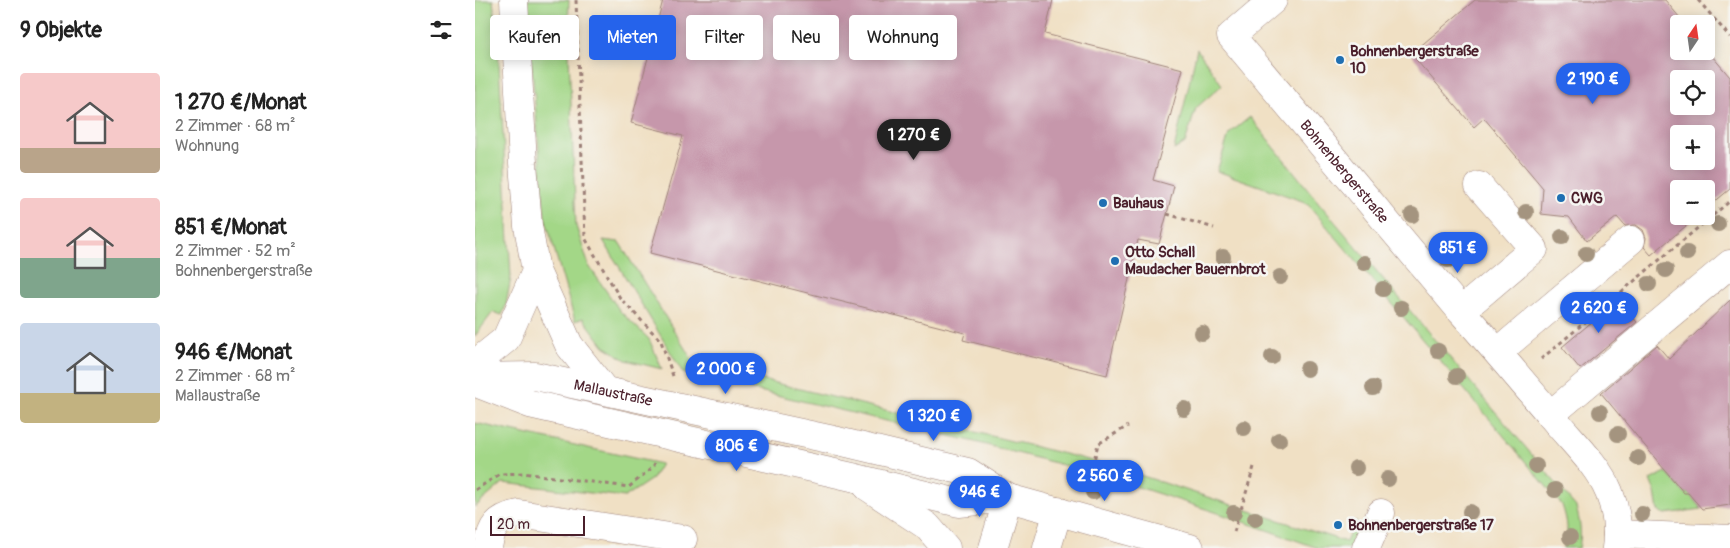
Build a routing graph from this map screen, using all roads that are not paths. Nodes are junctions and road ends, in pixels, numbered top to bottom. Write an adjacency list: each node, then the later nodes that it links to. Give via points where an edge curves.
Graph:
1 (514, 0): 6 (main road, via 526,208)
2 (1273, 0): 7 (main road, Bohnenbergerstraße, via 1231,36)
3 (1479, 186): 7 (main road, via 1534,249)
4 (1631, 240): 8 (main road)
5 (1730, 264): 13 (main road)
6 (536, 271): 9 (main road, via 506,339); 12 (main road, via 569,345)
7 (1461, 311): 8 (main road, Bohnenbergerstraße)
8 (1498, 352): 13 (main road, Bohnenbergerstraße)
9 (475, 364)
10 (475, 377): 12 (main road, Mallaustraße, via 535,376)
11 (475, 382): 14 (main road, Mallaustraße, via 530,404)
12 (605, 391): 15 (main road, Mallaustraße, via 968,472)
13 (1550, 415): 20 (main road, Bohnenbergerstraße, via 1602,479 1614,506)
14 (852, 477): 15 (main road, Mallaustraße, via 959,503); 22 (main road, via 927,526)
15 (1008, 498): 17 (main road, Mallaustraße); 23 (main road)
16 (1381, 513): 26 (main road)
17 (1069, 514): 24 (main road); 25 (main road, Mallaustraße)
18 (683, 539): 21 (main road, via 519,514 508,516 494,526)
19 (1730, 539): 20 (main road)
20 (1617, 541)
21 (488, 548)
22 (946, 548)
23 (993, 548)
24 (1047, 548)
25 (1190, 548)
26 (1366, 548)

